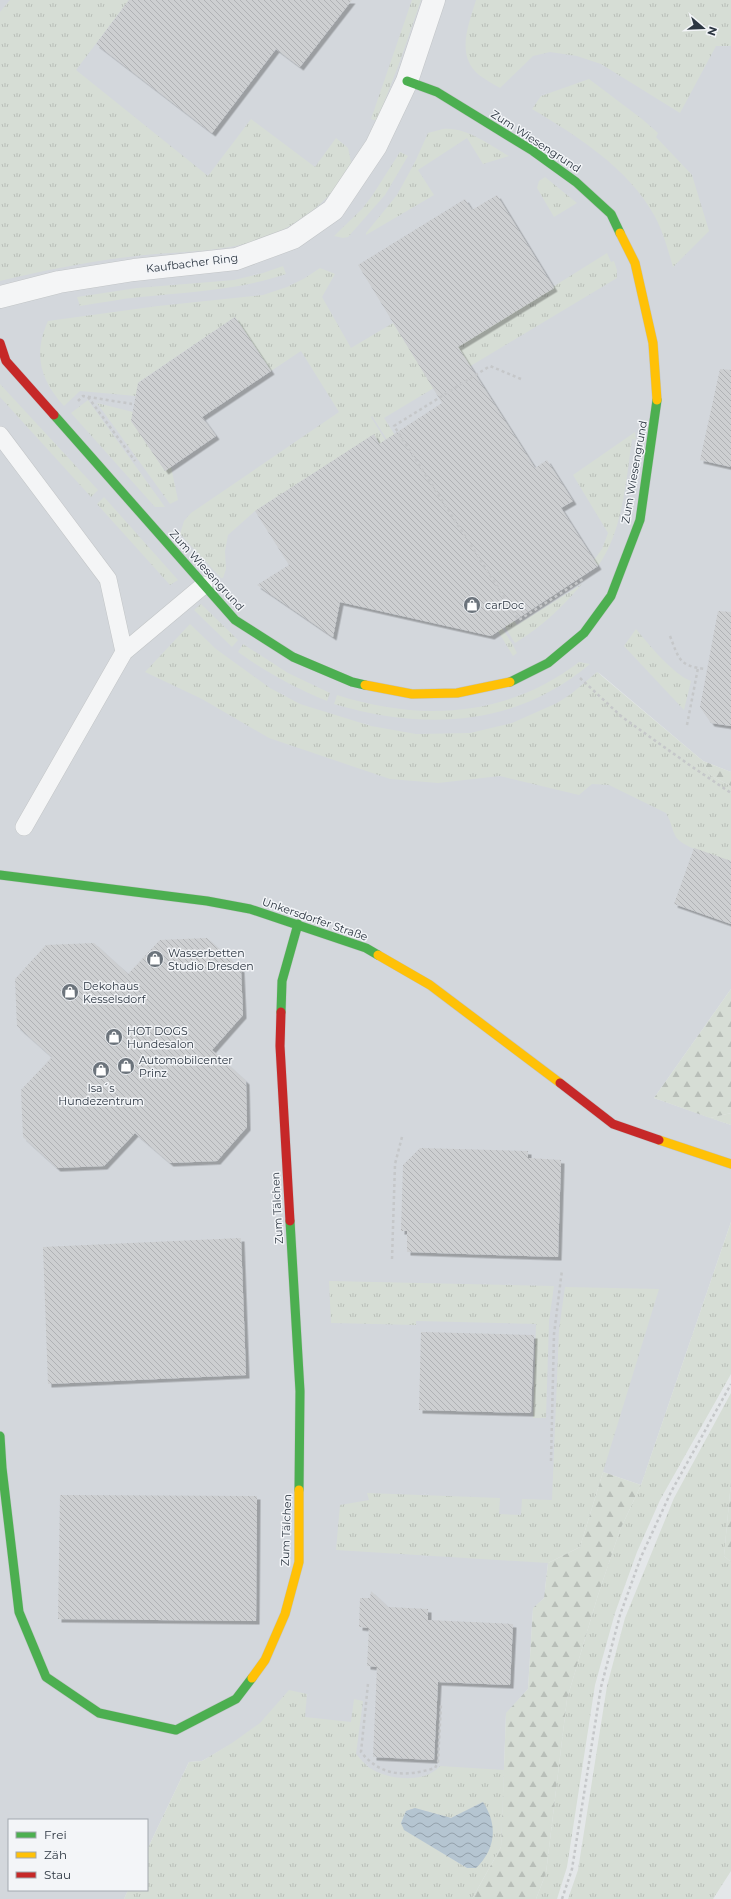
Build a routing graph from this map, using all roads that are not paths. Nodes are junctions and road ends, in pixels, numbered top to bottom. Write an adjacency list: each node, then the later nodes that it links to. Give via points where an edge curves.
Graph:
1 (434, 0): 2 (street, Kaufbacher Ring)
2 (407, 81): 3 (street, Kaufbacher Ring, via 376,146 333,210 293,238 236,259 134,270 59,282); 6 (street, Zum Wiesengrund, via 437,92 533,151 576,182 611,214 635,263 653,344 657,405 640,520 611,596 584,633 548,663 511,682 457,693 412,694 352,682 293,657 235,620)
3 (0, 297)
4 (0, 343): 6 (street, Zum Wiesengrund, via 6,361)
5 (0, 435): 7 (lane, via 108,579)
6 (204, 585): 7 (lane)
7 (124, 652): 8 (lane)
8 (24, 827)
9 (0, 875): 10 (street, Unkersdorfer Straße, via 207,901 250,909)
10 (298, 924): 11 (street, Unkersdorfer Straße, via 366,948 430,984 613,1124); 13 (street, Zum Tälchen, via 282,981 280,1046 300,1391 299,1562 285,1614 265,1660 236,1699 176,1730 100,1713 46,1678 19,1612)
11 (731, 1164)
12 (0, 1436): 13 (street, Zum Tälchen)
13 (1, 1467)

